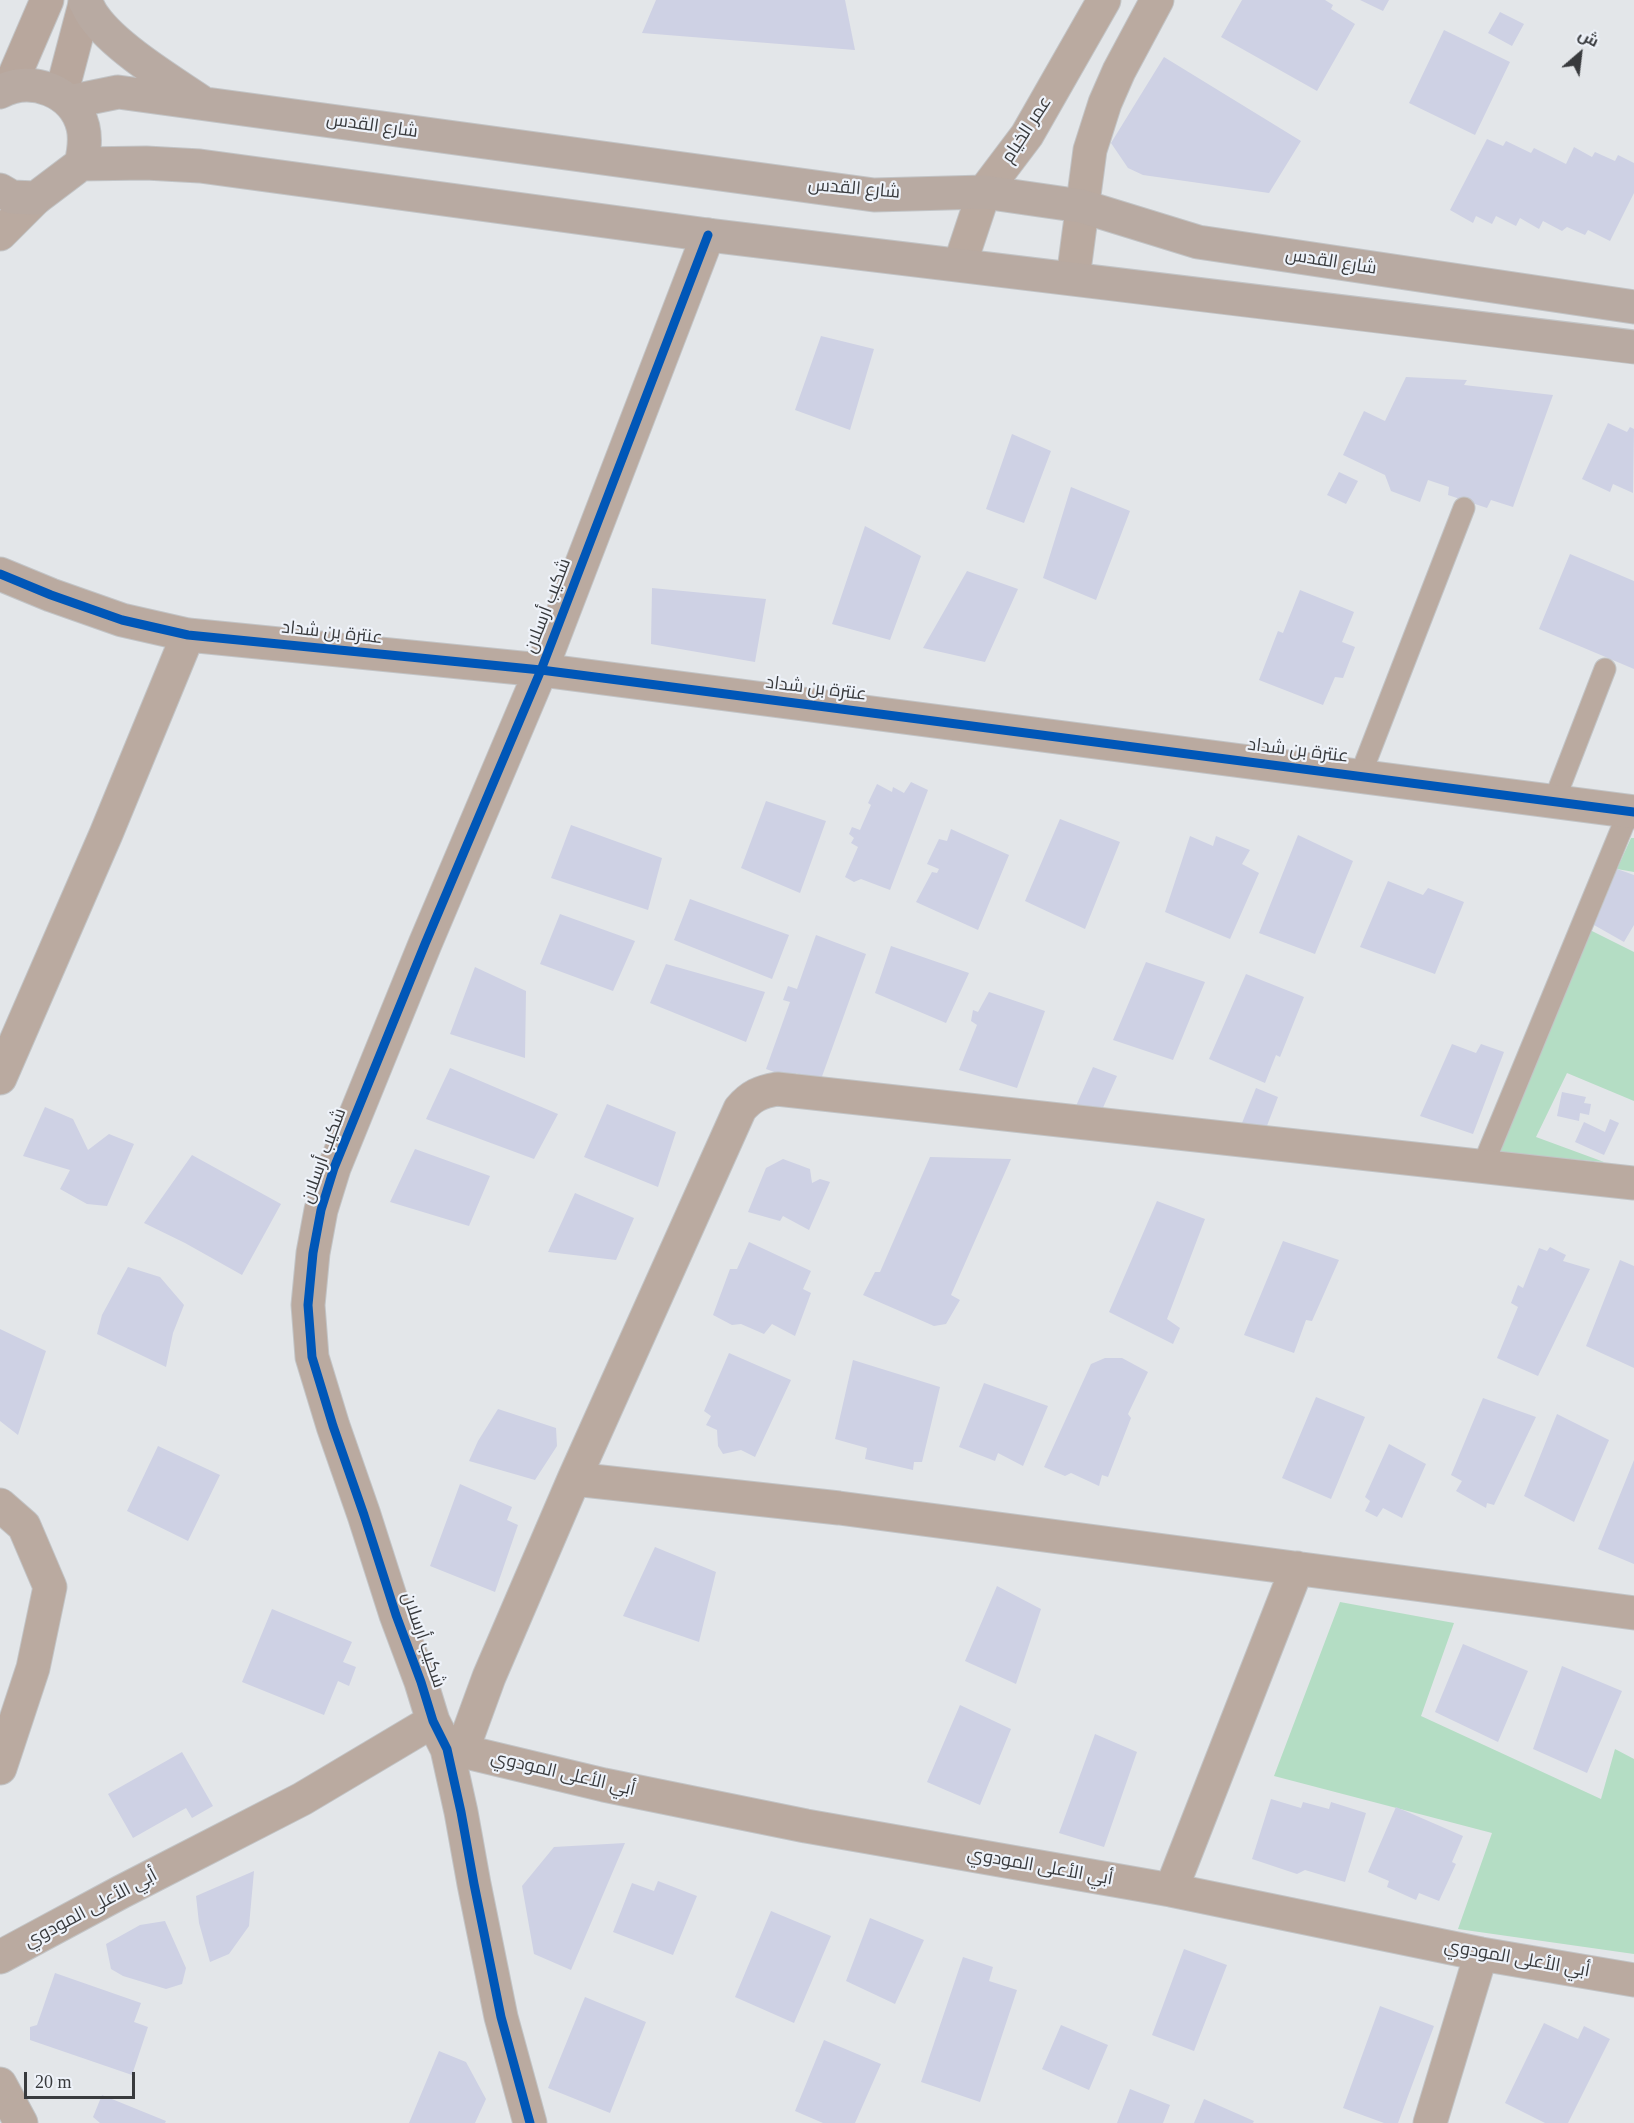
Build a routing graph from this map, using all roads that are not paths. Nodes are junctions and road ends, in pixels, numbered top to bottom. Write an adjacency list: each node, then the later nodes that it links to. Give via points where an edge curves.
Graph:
1 (47, 0): 5 (street)
2 (86, 0): 6 (street); 7 (main road, via 94,18 138,58)
3 (1157, 0): 12 (street, via 1106,103 1090,150)
4 (1096, 4): 10 (street, عمر الخيام, via 1027,135)
5 (5, 89): 6 (main road, via 37,85)
6 (65, 99): 7 (main road, شارع القدس, via 118,92); 8 (main road, via 82,125 85,145)
7 (204, 103): 10 (main road, شارع القدس, via 874,195)
8 (81, 164): 11 (main road); 14 (main road, via 200,166)
9 (0, 190): 11 (main road, via 12,197)
10 (984, 192): 12 (main road, شارع القدس); 15 (street, عمر الخيام)
11 (36, 198): 13 (street)
12 (1081, 206): 16 (street); 17 (main road, شارع القدس, via 1198,242)
13 (0, 234)
14 (708, 235): 15 (main road); 23 (street, شكيب أرسلان)
15 (960, 264): 16 (main road)
16 (1073, 278): 18 (main road)
17 (1634, 307)
18 (1634, 347)
19 (1464, 508): 24 (lane)
20 (0, 574): 21 (street, عنترة بن شداد, via 122,620)
21 (188, 635): 23 (street, عنترة بن شداد); 27 (street)
22 (1605, 669): 25 (lane)
23 (541, 670): 24 (street, عنترة بن شداد); 34 (street, شكيب أرسلان, via 334,1167 312,1253 308,1305 312,1357 333,1426)
24 (1360, 776): 25 (street, عنترة بن شداد)
25 (1554, 801): 26 (street, عنترة بن شداد)
26 (1631, 811): 28 (lane)
27 (0, 1078)
28 (1483, 1166): 29 (street); 30 (street, via 777,1089 760,1092 740,1109)
29 (1631, 1173)
30 (574, 1479): 32 (street, via 839,1508); 34 (street, via 489,1677)
31 (0, 1505): 35 (street, via 24,1526 50,1587 33,1668)
32 (1297, 1568): 33 (street); 36 (street)
33 (1634, 1613)
34 (447, 1741): 36 (street, أبي الأعلى المودوي, via 604,1785 806,1826); 38 (street, أبي الأعلى المودوي, via 302,1799); 42 (street, شكيب أرسلان, via 501,2017)
35 (0, 1768)
36 (1172, 1890): 37 (street, أبي الأعلى المودوي)
37 (1481, 1954): 39 (street, أبي الأعلى المودوي); 43 (street)
38 (0, 1957)
39 (1634, 1980)
40 (0, 2084): 41 (street)
41 (21, 2123)
42 (530, 2123)
43 (1430, 2123)

